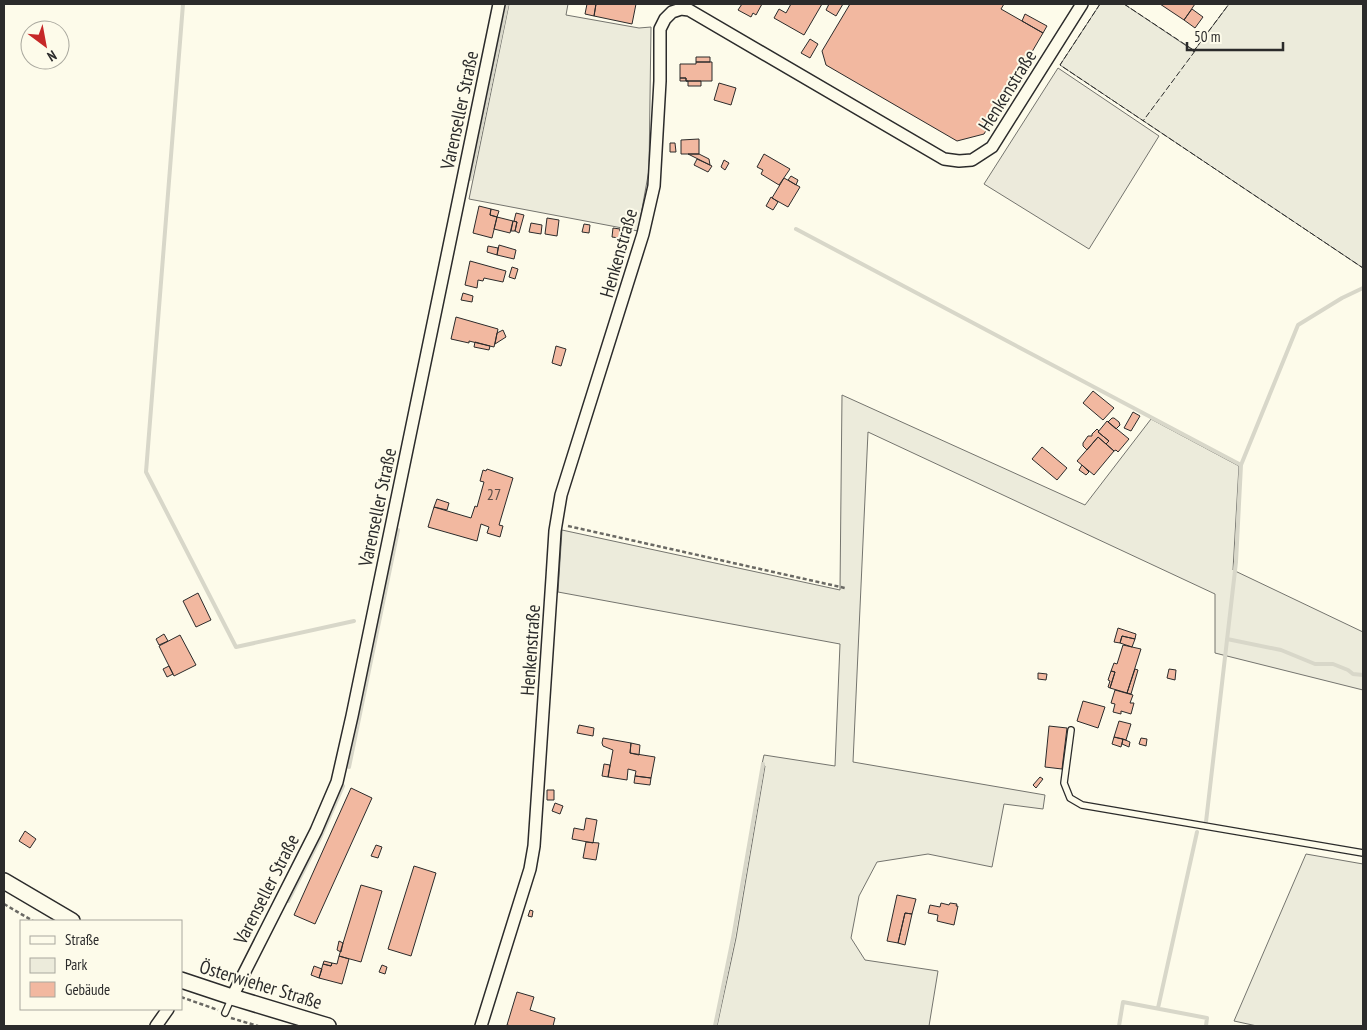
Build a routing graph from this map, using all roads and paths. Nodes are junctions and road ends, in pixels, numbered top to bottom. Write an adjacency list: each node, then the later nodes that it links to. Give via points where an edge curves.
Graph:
1 (499, 4): 13 (street, Varenseller Straße, via 337,782 316,831)
2 (1082, 4): 3 (street, Henkenstraße, via 992,147 972,160 959,161 944,159 689,10 672,12 660,29 656,171 644,234 561,494)
3 (556, 524): 4 (path); 19 (street, Henkenstraße, via 534,846)
4 (845, 588)
5 (1071, 730): 6 (lane, via 1064,782 1070,798 1082,805)
6 (1363, 853)
7 (4, 881): 10 (street)
8 (4, 904): 9 (path)
9 (31, 920)
10 (70, 920)
11 (182, 983): 13 (street, Österwieher Straße)
12 (182, 997): 15 (path)
13 (232, 997): 15 (lane); 18 (street, Österwieher Straße)
14 (167, 1010): 16 (street)
15 (225, 1013): 17 (path, via 233,1019)
16 (156, 1026)
17 (258, 1026)
18 (328, 1026)
19 (482, 1026)

